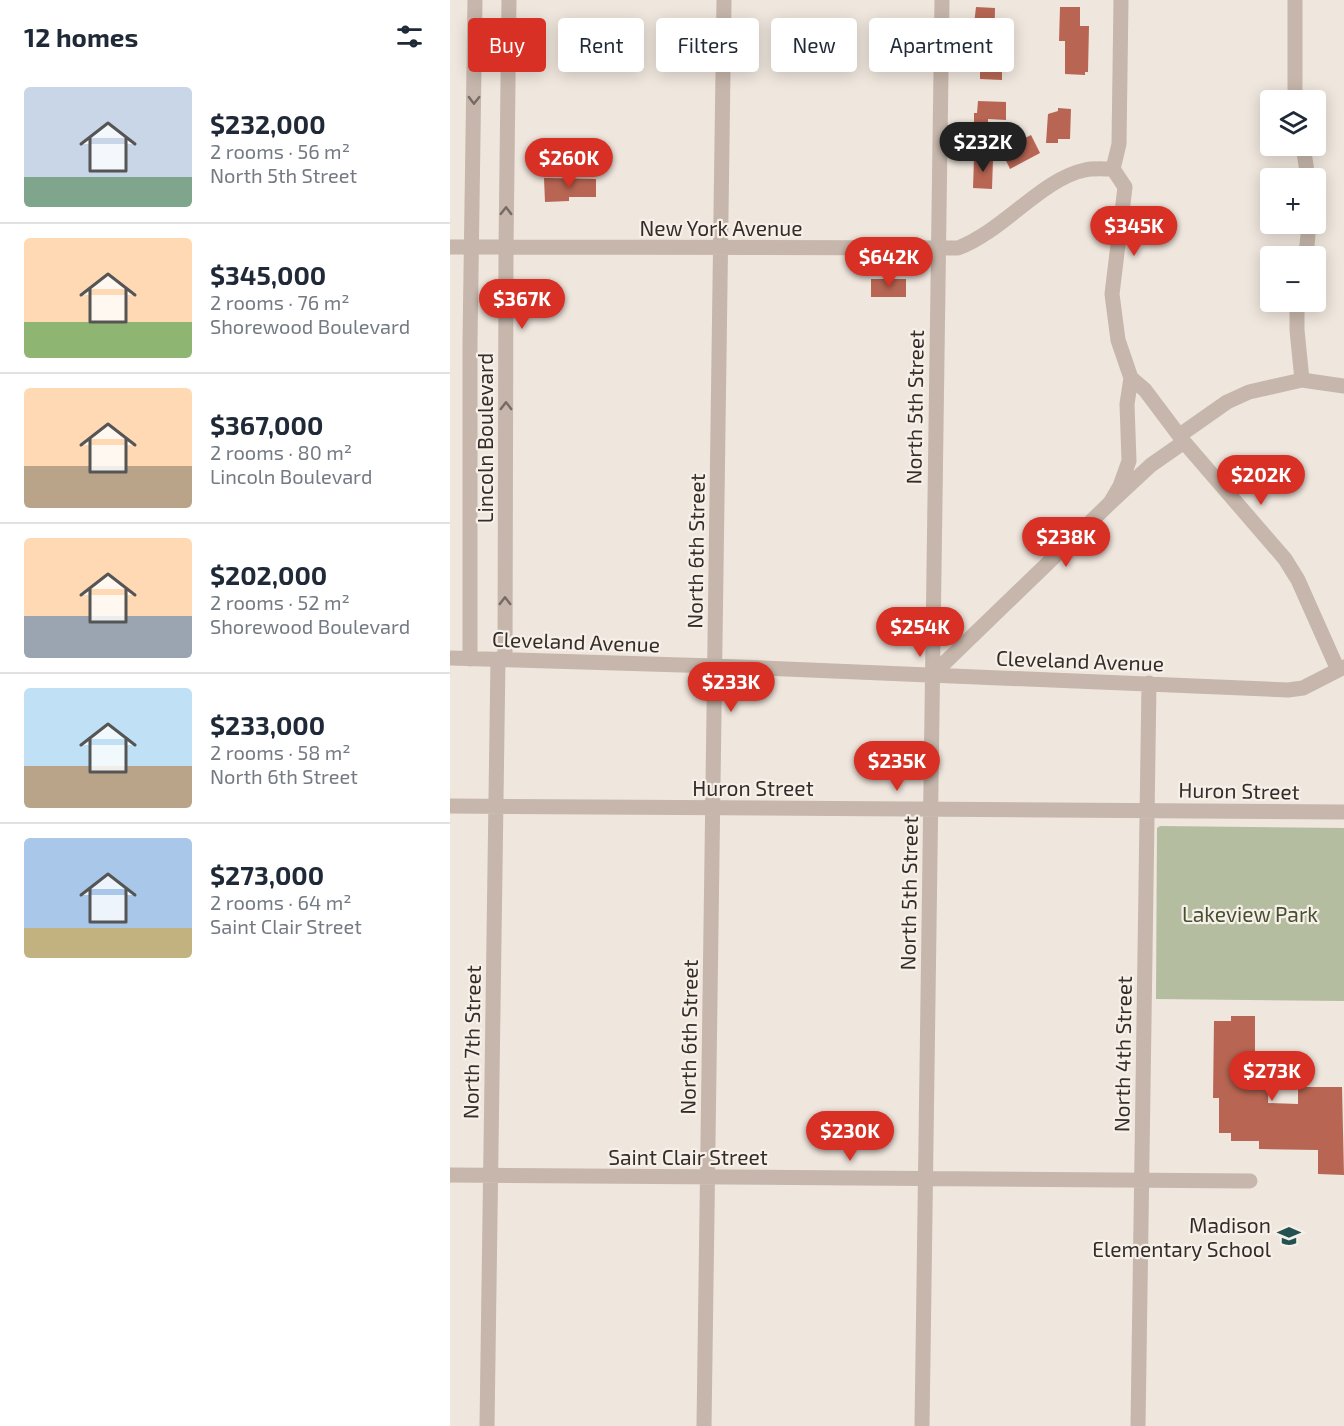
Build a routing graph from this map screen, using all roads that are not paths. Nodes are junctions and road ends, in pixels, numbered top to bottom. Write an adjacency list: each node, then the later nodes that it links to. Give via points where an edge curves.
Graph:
1 (475, 0): 10 (street, Lincoln Boulevard, one-way to 10)
2 (509, 0): 11 (street, Lincoln Boulevard, one-way to 2)
3 (723, 0): 12 (street, North 6th Street)
4 (942, 0): 13 (street, North 5th Street)
5 (1121, 0): 8 (street, via 1119,144)
6 (1295, 0): 7 (street)
7 (1295, 90)
8 (1113, 169): 13 (street, New York Avenue, via 1084,170 1061,179 976,241 958,248); 15 (street, via 1125,187 1112,294 1118,340)
9 (450, 247): 10 (street, New York Avenue)
10 (472, 247): 11 (street, New York Avenue); 21 (street, Lincoln Boulevard)
11 (506, 247): 12 (street, New York Avenue); 22 (street, Lincoln Boulevard, one-way to 11)
12 (719, 248): 13 (street, New York Avenue); 23 (street, North 6th Street)
13 (937, 249): 25 (street, North 5th Street)
14 (1298, 312): 16 (street)
15 (1131, 378): 18 (street); 19 (street, via 1127,404 1129,461)
16 (1302, 380): 17 (street); 18 (street, via 1227,402)
17 (1344, 386)
18 (1182, 438): 19 (street); 24 (street, via 1285,559)
19 (1110, 503): 25 (street)
20 (450, 658): 21 (street, Cleveland Avenue)
21 (470, 659): 22 (street, Cleveland Avenue)
22 (502, 660): 23 (street, Cleveland Avenue); 28 (street, North 7th Street)
23 (715, 666): 25 (street, Cleveland Avenue); 29 (street, North 6th Street)
24 (1341, 668): 26 (street, Cleveland Avenue, via 1303,688 1288,690)
25 (932, 675): 26 (street, Cleveland Avenue); 30 (street, North 5th Street)
26 (1149, 683): 31 (street, North 4th Street)
27 (450, 806): 28 (street, Huron Street)
28 (496, 807): 29 (street, Huron Street); 34 (street, North 7th Street)
29 (713, 808): 30 (street, Huron Street); 35 (street, North 6th Street)
30 (930, 809): 31 (street, Huron Street); 36 (street, North 5th Street)
31 (1147, 810): 32 (street, Huron Street); 37 (street, North 4th Street)
32 (1344, 812)
33 (450, 1175): 34 (street, Saint Clair Street)
34 (490, 1175): 35 (street, Saint Clair Street); 39 (street, North 7th Street)
35 (708, 1177): 36 (street, Saint Clair Street); 40 (street, North 6th Street)
36 (925, 1179): 37 (street, Saint Clair Street); 41 (street, North 5th Street)
37 (1142, 1179): 38 (street, Saint Clair Street); 42 (street, North 4th Street)
38 (1250, 1181)
39 (487, 1426)
40 (704, 1426)
41 (922, 1426)
42 (1138, 1426)

